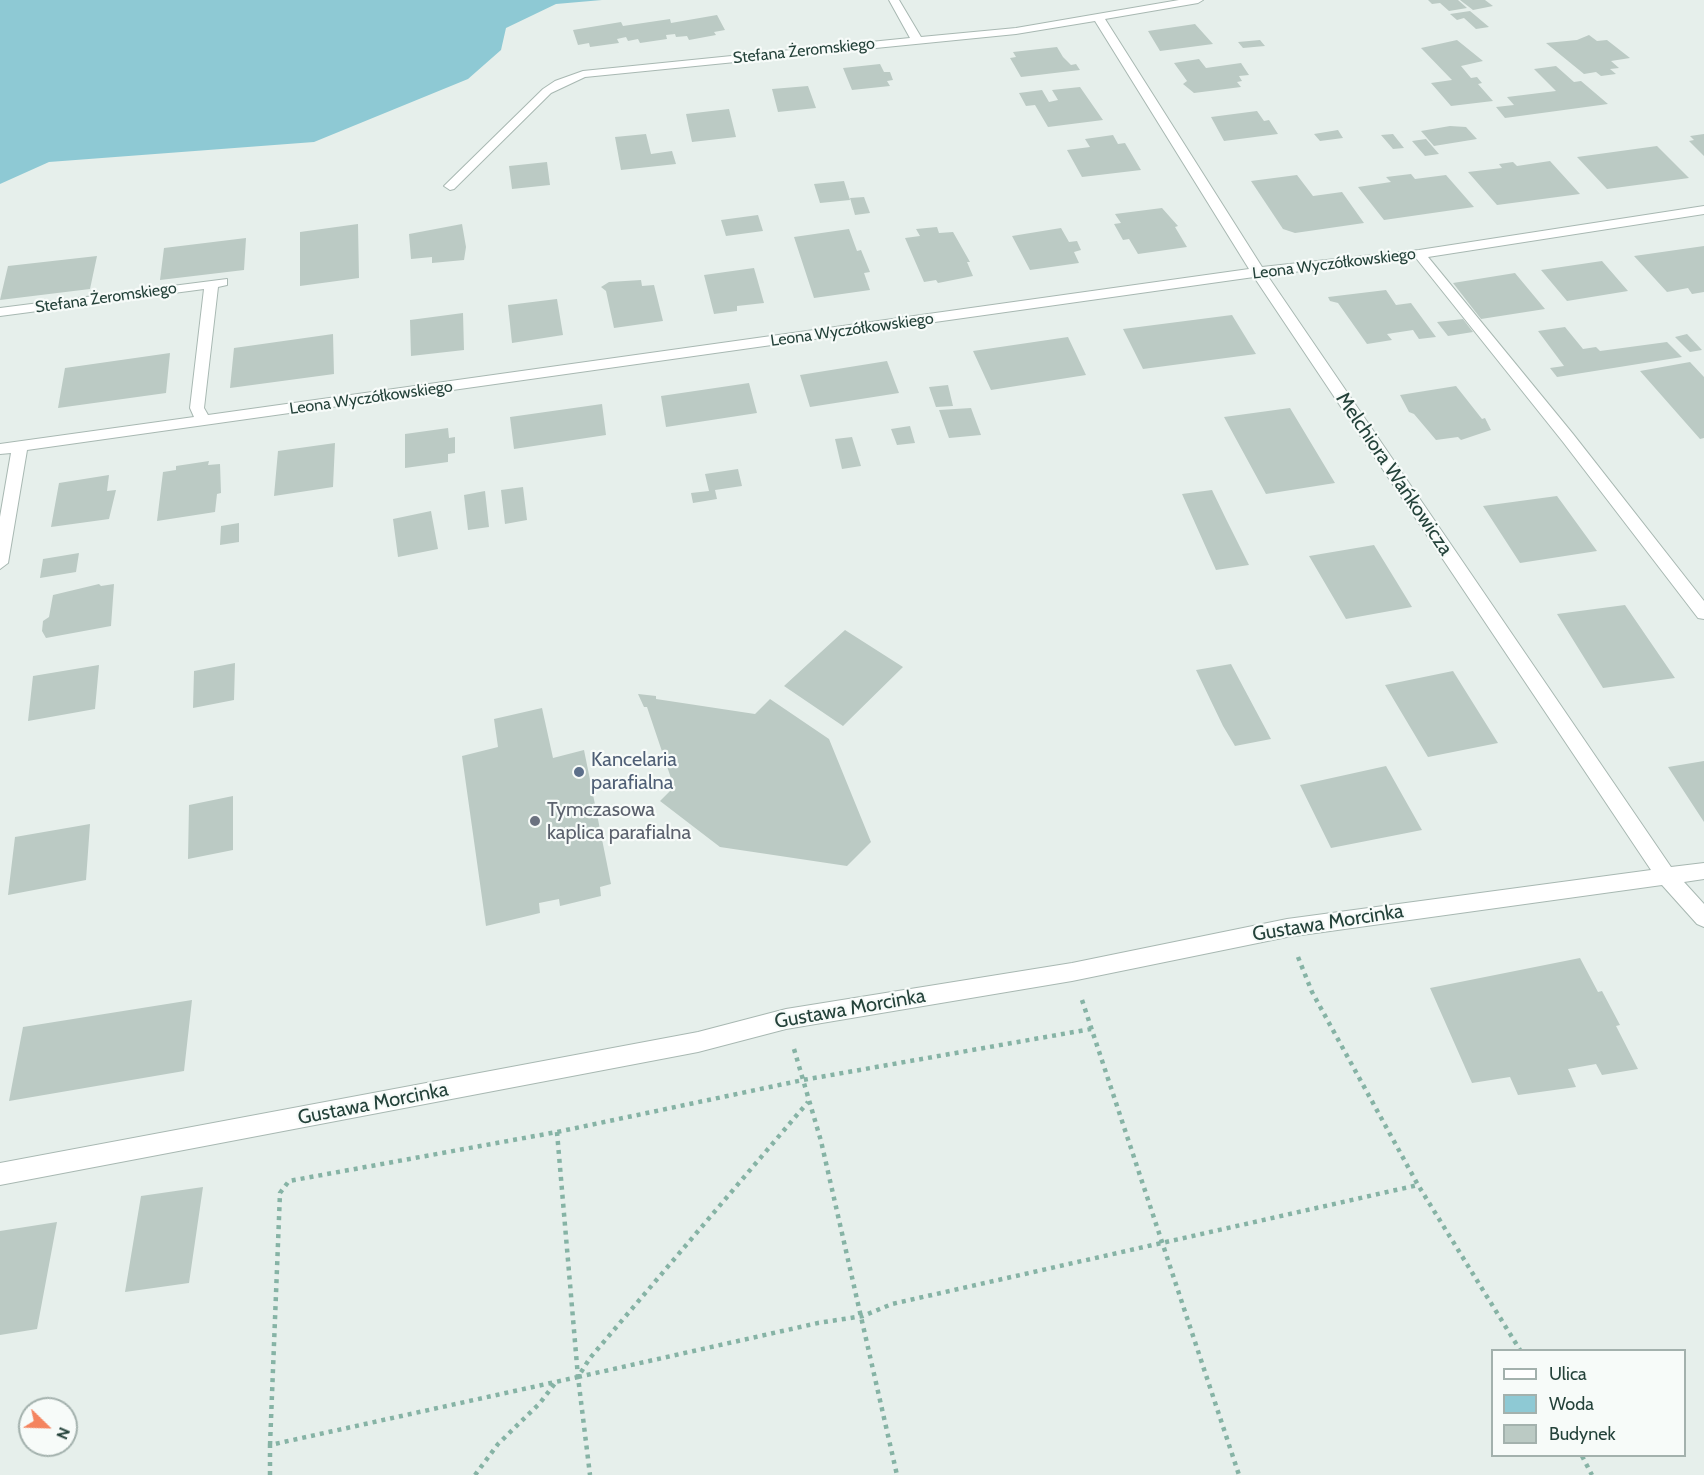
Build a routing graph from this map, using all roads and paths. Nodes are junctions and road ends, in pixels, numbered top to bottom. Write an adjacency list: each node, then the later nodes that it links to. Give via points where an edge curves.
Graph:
1 (894, 0): 4 (street)
2 (1198, 0): 3 (street, Stefana Żeromskiego)
3 (1099, 19): 4 (street, Stefana Żeromskiego); 8 (street, Melchiora Wańkowicza)
4 (917, 40): 5 (street, Stefana Żeromskiego, via 583,74 559,82 547,91)
5 (450, 186)
6 (1704, 210): 7 (street, Leona Wyczółkowskiego)
7 (1419, 254): 8 (street, Leona Wyczółkowskiego); 14 (street)
8 (1257, 272): 10 (street, Leona Wyczółkowskiego); 16 (street, Melchiora Wańkowicza)
9 (0, 312): 10 (street, Stefana Żeromskiego, via 216,283 197,408)
10 (203, 421): 11 (street, Leona Wyczółkowskiego)
11 (20, 446): 12 (street, Leona Wyczółkowskiego); 13 (street)
12 (0, 449)
13 (0, 562)
14 (1704, 613)
15 (1704, 871): 16 (street, Gustawa Morcinka)
16 (1667, 877): 17 (street, Melchiora Wańkowicza); 18 (street, Gustawa Morcinka)
17 (1704, 918)
18 (1287, 928): 19 (street, Gustawa Morcinka); 26 (path, via 1312,992)
19 (1072, 972): 20 (street, Gustawa Morcinka); 21 (path)
20 (786, 1019): 22 (path); 25 (street, Gustawa Morcinka, via 698,1042)
21 (1091, 1029): 22 (path); 27 (path)
22 (803, 1080): 23 (path); 24 (path)
23 (808, 1102): 28 (path, via 821,1140); 30 (path)
24 (556, 1132): 30 (path); 32 (path, via 290,1181 280,1193)
25 (0, 1174)
26 (1418, 1185): 27 (path); 29 (path)
27 (1162, 1244): 28 (path, via 891,1304); 38 (path)
28 (863, 1316): 30 (path); 37 (path)
29 (1519, 1349)
30 (578, 1377): 31 (path); 36 (path)
31 (557, 1381): 32 (path); 35 (path, via 498,1444)
32 (270, 1445): 34 (path)
33 (1583, 1457): 39 (path)
34 (270, 1475)
35 (475, 1475)
36 (590, 1475)
37 (897, 1475)
38 (1239, 1475)
39 (1592, 1475)

